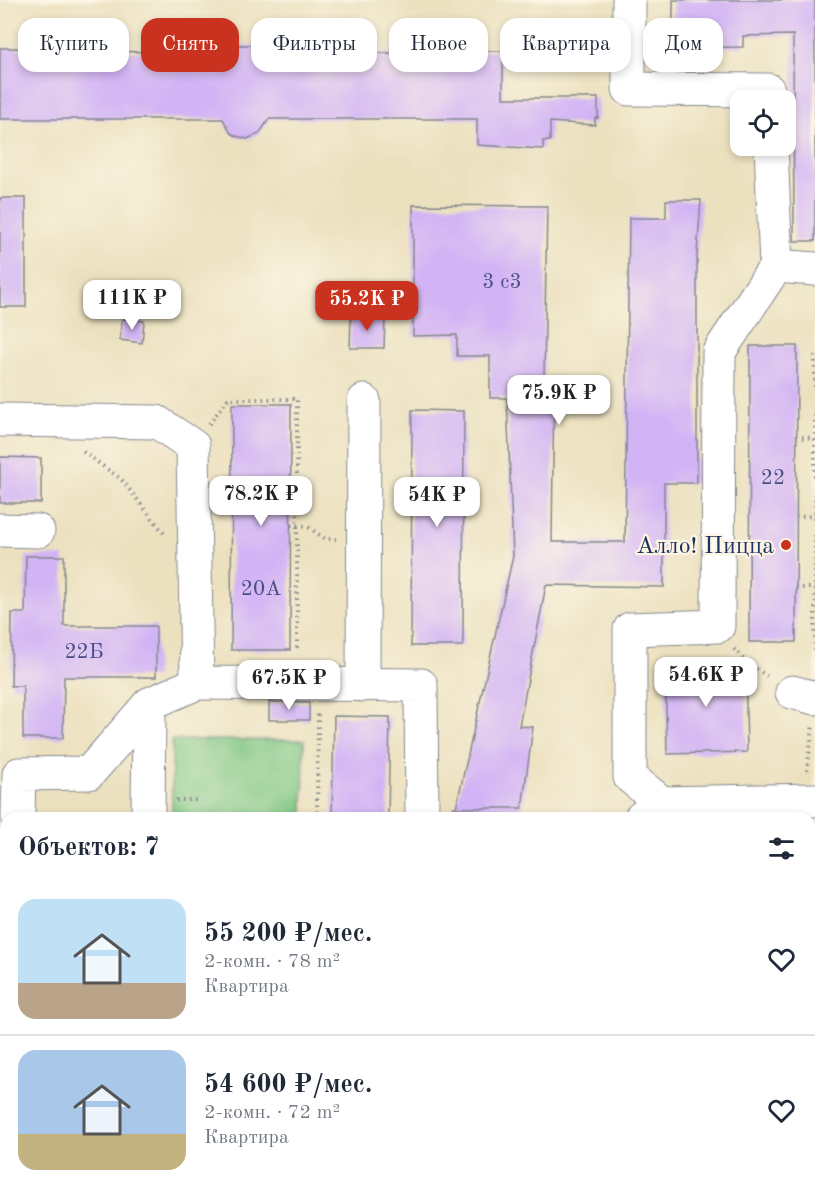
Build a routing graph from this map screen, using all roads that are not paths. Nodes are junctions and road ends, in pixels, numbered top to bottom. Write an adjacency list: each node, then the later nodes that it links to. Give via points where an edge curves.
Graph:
1 (629, 0): 2 (street, via 629,89)
2 (768, 90)
3 (771, 156): 4 (street)
4 (776, 266): 5 (street); 14 (street, via 719,352 718,626 630,628 630,777)
5 (815, 269)
6 (364, 401): 11 (street)
7 (0, 420): 10 (street, via 157,422 192,446)
8 (0, 530): 9 (street)
9 (38, 531)
10 (196, 683): 11 (street); 12 (street)
11 (363, 685): 17 (street, via 421,685)
12 (149, 704): 15 (street, via 89,773 19,774); 16 (street)
13 (809, 800): 14 (street)
14 (669, 810)
15 (18, 812)
16 (148, 812)
17 (422, 812)

